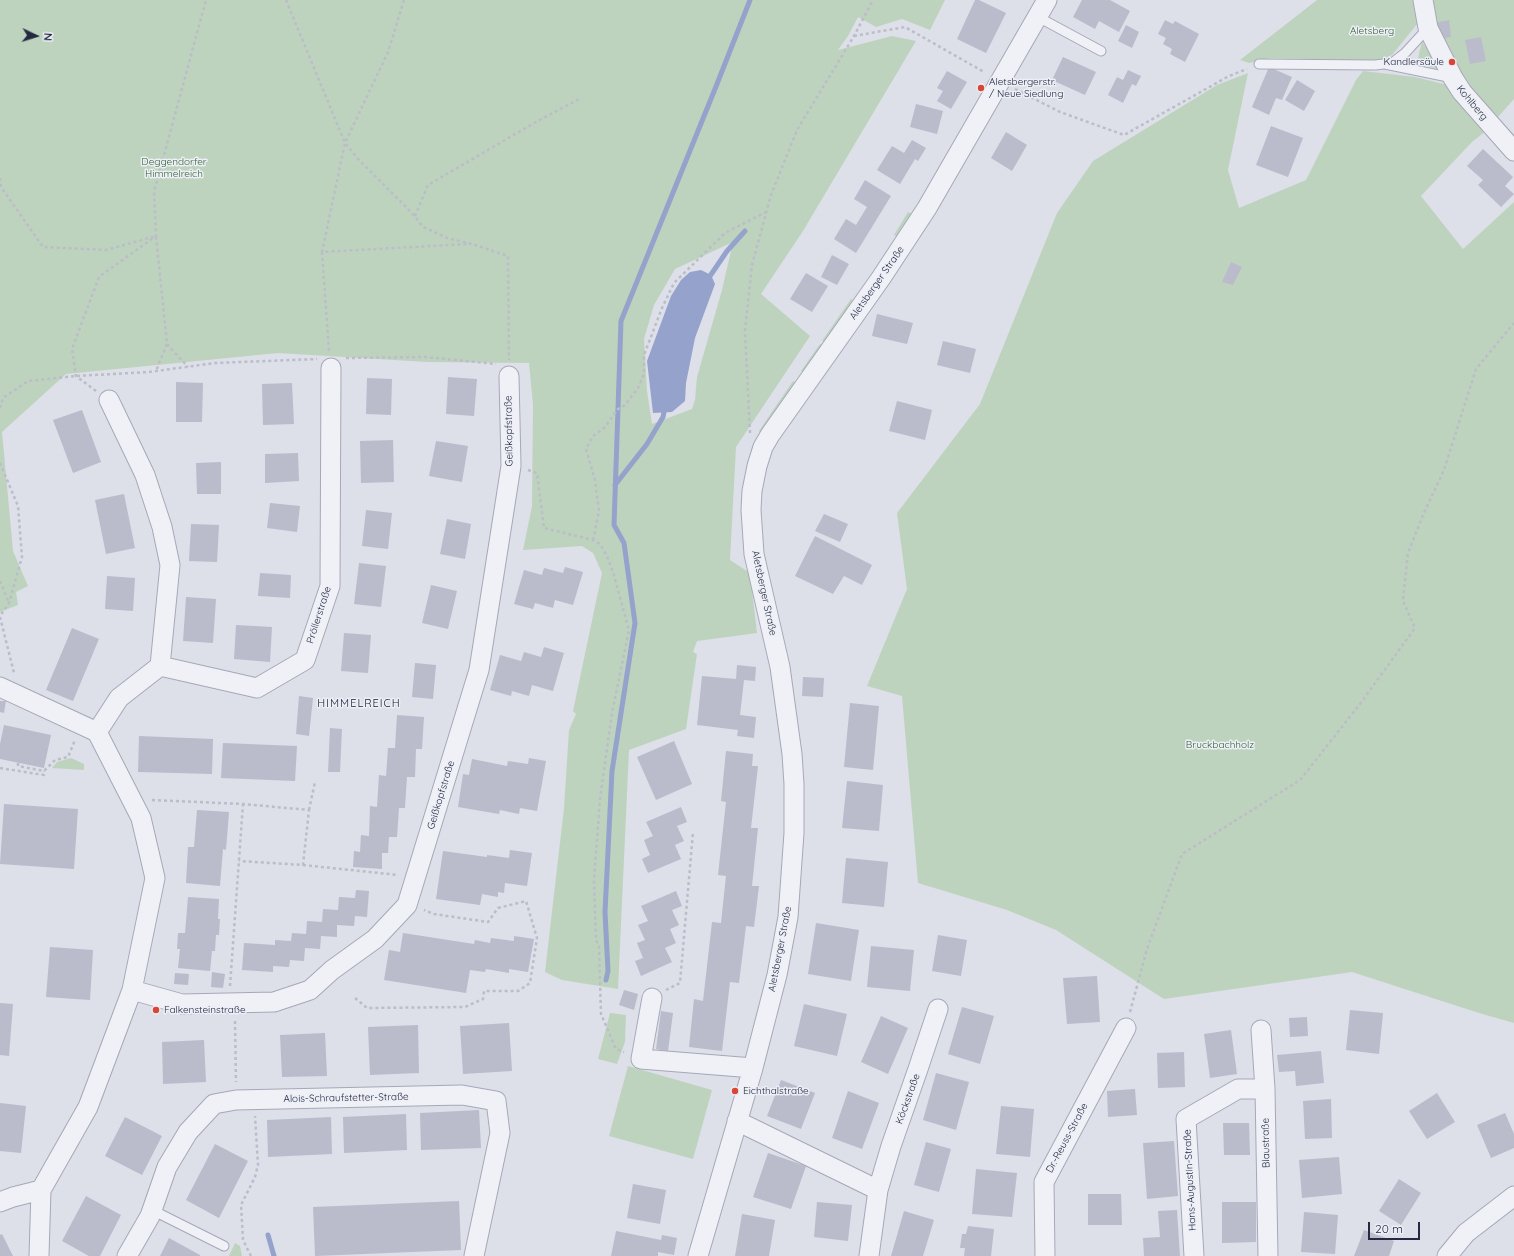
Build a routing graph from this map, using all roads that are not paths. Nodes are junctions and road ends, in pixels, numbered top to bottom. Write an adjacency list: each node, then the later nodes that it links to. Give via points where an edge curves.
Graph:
1 (1047, 0): 3 (street, Aletsberger Straße)
2 (1424, 0): 4 (street, Kohlberg)
3 (1038, 17): 5 (lane); 21 (street, Aletsberger Straße, via 927,208 770,436 763,447 757,466 751,510 754,554 780,667 792,754 794,833 788,917)
4 (1428, 28): 7 (lane, via 1405,53 1392,63); 8 (street, Kohlberg)
5 (1101, 51)
6 (1259, 64): 7 (lane)
7 (1384, 64): 8 (lane)
8 (1453, 78): 9 (street, Kohlberg, via 1462,92)
9 (1514, 151)
10 (330, 363): 13 (street, Pröllerstraße, via 330,586 305,660 257,688)
11 (509, 370): 16 (street, Geißkopfstraße, via 510,466 479,670 408,902 375,939 332,970 310,990 274,1002 182,1004)
12 (109, 400): 13 (street, via 145,474 162,527 170,565)
13 (160, 666): 15 (street, via 119,698)
14 (0, 687): 15 (street)
15 (89, 729): 16 (street, via 141,818 155,878)
16 (132, 990): 24 (street, via 88,1107)
17 (652, 998): 21 (street, via 641,1059)
18 (938, 1009): 25 (street, Köckstraße)
19 (1126, 1028): 35 (street, Dr.-Reuss-Straße, via 1044,1182)
20 (1261, 1030): 22 (street, Blaustraße)
21 (753, 1068): 23 (street, Aletsberger Straße)
22 (1265, 1089): 36 (street, Hans-Augustin-Straße, via 1238,1089 1186,1119); 37 (street, Blaustraße)
23 (737, 1121): 25 (street); 33 (street, Aletsberger Straße)
24 (41, 1190): 27 (street); 30 (street)
25 (878, 1190): 34 (street, Köckstraße)
26 (1514, 1196): 38 (street, via 1466,1233)
27 (0, 1202)
28 (152, 1210): 29 (lane); 31 (street, Alois-Schraufstetter-Straße); 32 (street, Alois-Schraufstetter-Straße, via 167,1167 188,1132 214,1104 245,1100 462,1096 496,1100 500,1133)
29 (224, 1246)
30 (38, 1256)
31 (127, 1256)
32 (474, 1256)
33 (698, 1256)
34 (869, 1256)
35 (1045, 1256)
36 (1194, 1256)
37 (1268, 1256)
38 (1447, 1256)

